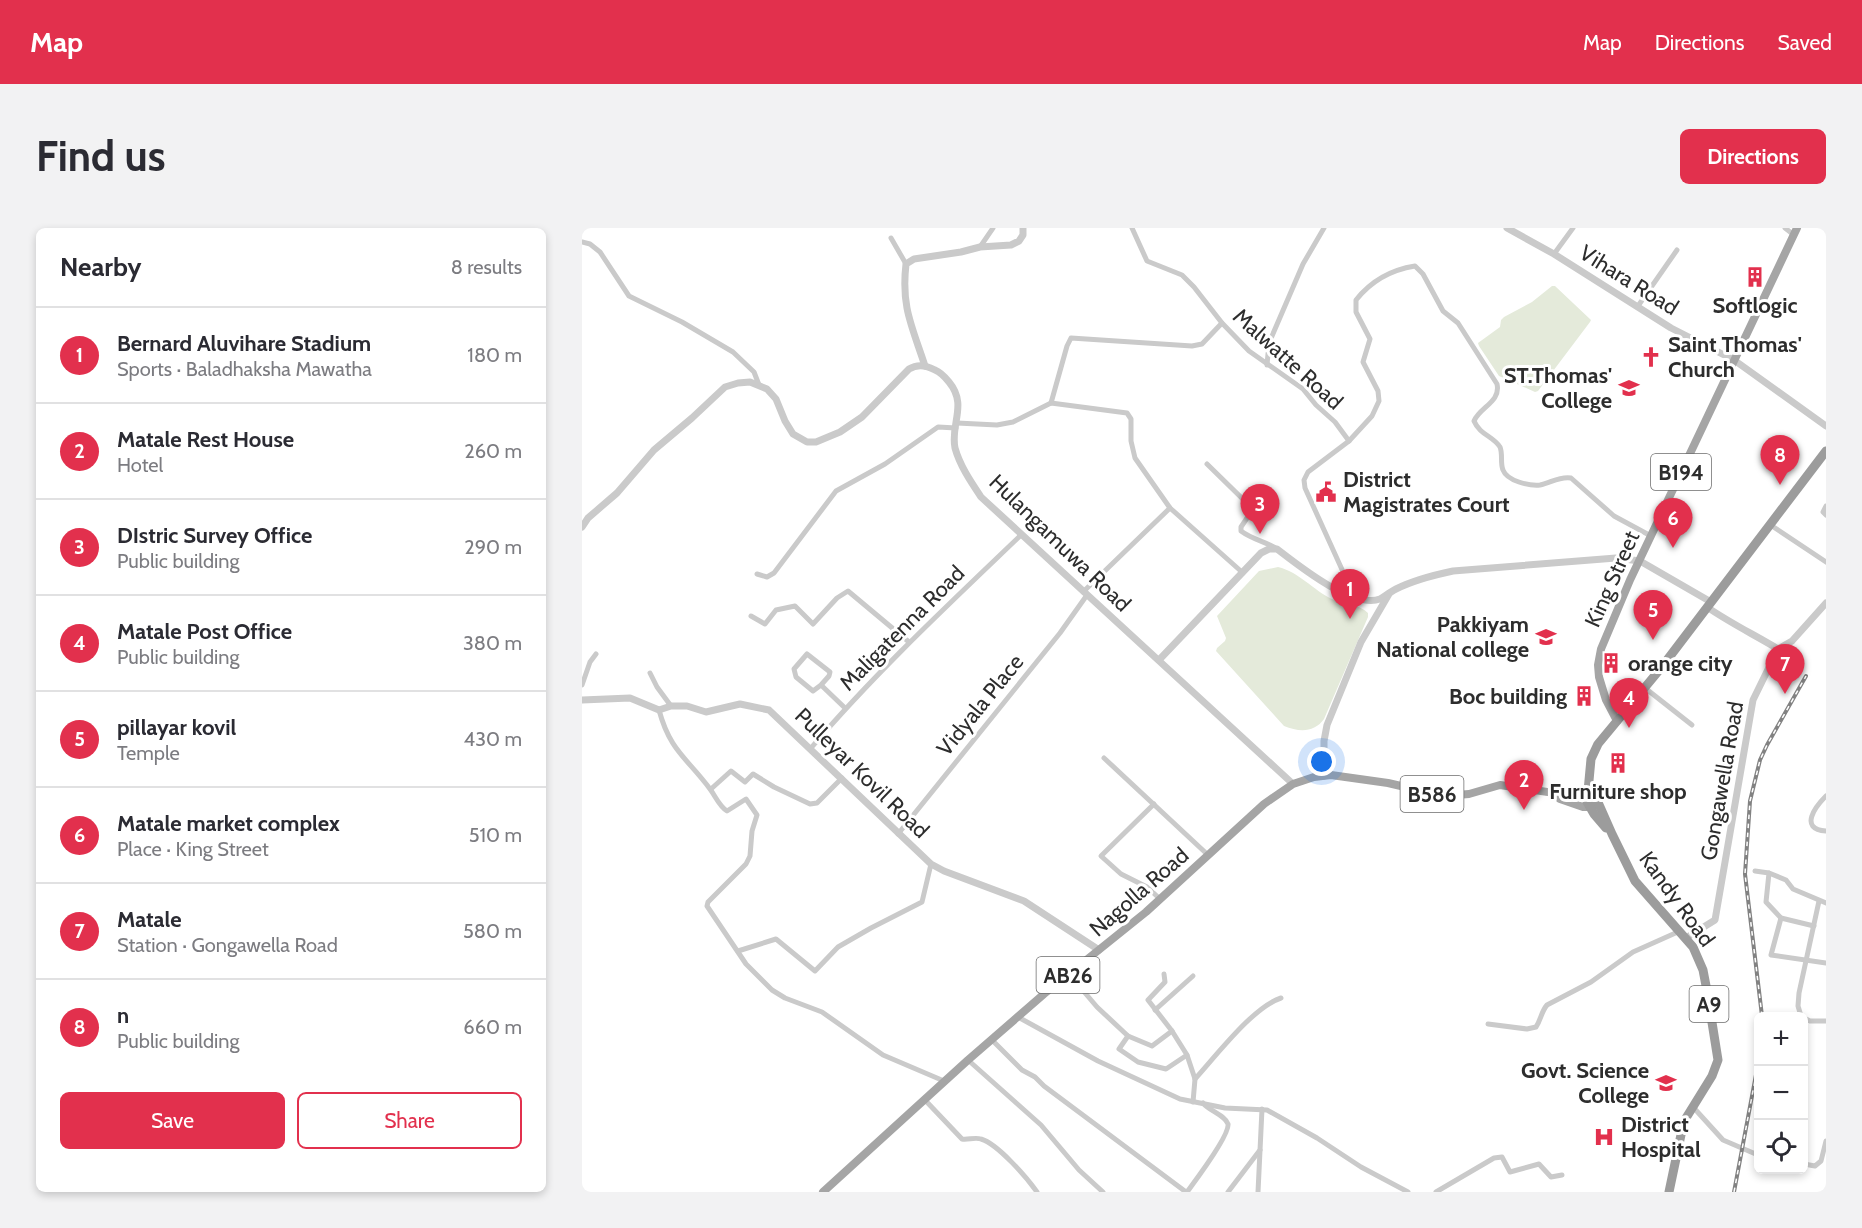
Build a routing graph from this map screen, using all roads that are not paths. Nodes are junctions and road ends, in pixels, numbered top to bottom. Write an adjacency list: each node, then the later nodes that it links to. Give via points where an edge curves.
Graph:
1 (993, 228): 11 (street)
2 (1023, 228): 11 (street, via 1019,241 1011,245)
3 (1132, 228): 16 (street, Malwatte Road, via 1147,261 1182,275)
4 (1324, 228): 18 (street, via 1303,264 1269,343)
5 (1507, 228): 13 (street, Vihara Road)
6 (1573, 228): 13 (street)
7 (1785, 228): 8 (street)
8 (1796, 231): 17 (main road, King Street / B194)
9 (891, 238): 14 (street)
10 (582, 242): 20 (street, via 600,252 629,296 733,352 753,372)
11 (980, 247): 14 (street, via 914,259)
12 (1677, 250): 15 (street)
13 (1554, 254): 15 (street, Vihara Road)
14 (906, 264): 19 (street, via 906,314)
15 (1638, 306): 17 (street, Vihara Road)
16 (1222, 323): 18 (street, Malwatte Road); 21 (street, via 1202,344 1192,346 1071,338)
17 (1734, 360): 23 (street, Vihara Road); 33 (main road, King Street / B194)
18 (1267, 365): 24 (street, Malwatte Road, via 1303,389)
19 (925, 366): 20 (street, via 909,369 862,417 816,442 793,434 776,399); 22 (street, Hulangamuwa Road, via 937,370 954,388 959,404)
20 (759, 385): 31 (street, via 750,382 725,387 654,450)
21 (1051, 403): 22 (street, via 1012,422); 28 (street, via 1127,413 1135,458)
22 (956, 425): 32 (street, Hulangamuwa Road, via 956,450 968,478 981,497); 38 (street, via 938,427 885,464 836,491 774,573 767,577)
23 (1826, 426)
24 (1349, 441): 33 (street, via 1372,416 1379,400 1363,362 1370,339 1356,312 1356,300 1366,287 1382,277 1414,266 1423,274 1443,311 1458,323 1497,384 1496,396 1474,421 1498,445 1507,476 1535,485 1571,478 1614,516); 41 (street, via 1312,468 1305,488)
25 (1826, 451): 30 (highway, A9)
26 (1207, 464): 34 (street, via 1253,509 1241,531)
27 (1826, 506): 29 (street)
28 (1170, 508): 37 (street); 40 (street, Vidyala Place)
29 (1826, 515)
30 (1769, 524): 36 (street); 43 (highway, A9)
31 (582, 527)
32 (1021, 535): 40 (street, Hulangamuwa Road); 45 (street, Maligatenna Road)
33 (1652, 536): 35 (main road, King Street / B194)
34 (1277, 549): 37 (street, via 1261,554); 41 (street, via 1319,581)
35 (1640, 561): 39 (street, via 1609,558 1454,571); 43 (street); 57 (main road, King Street / B194, via 1599,656 1601,683)
36 (1826, 562)
37 (1242, 573): 48 (street)
38 (756, 574)
39 (1390, 592): 41 (street, via 1374,600); 61 (street, via 1361,642 1327,725)
40 (1085, 593): 48 (street, Hulangamuwa Road); 69 (street, Vidyala Place, via 1060,633)
41 (1354, 596)
42 (1826, 603): 46 (street, Gongawella Road, via 1791,641)
43 (1709, 605): 46 (street, via 1736,627); 52 (highway, A9)
44 (751, 616): 45 (street, via 765,624 776,610 795,606 813,624 848,591)
45 (909, 642): 55 (street, Maligatenna Road)
46 (1778, 649): 78 (street, Gongawella Road, via 1753,700 1715,920)
47 (596, 654): 50 (street)
48 (1159, 660): 63 (street, Hulangamuwa Road)
49 (650, 673): 54 (street)
50 (582, 685)
51 (821, 685): 51 (street, via 813,691 794,673 807,654 830,672); 55 (street)
52 (1645, 688): 57 (highway, A9); 58 (street)
53 (582, 700): 56 (street, via 630,698)
54 (671, 706): 56 (street, Pulleyar Kovil Road); 59 (street, Pulleyar Kovil Road, via 706,712 740,704 769,710)
55 (845, 708): 59 (street, Maligatenna Road)
56 (659, 710): 64 (street, via 674,747)
57 (1617, 721): 66 (highway, Kandy Road / A9, via 1591,759)
58 (1692, 725)
59 (811, 748): 62 (street, Pulleyar Kovil Road)
60 (1104, 758): 67 (street)
61 (1324, 776): 63 (main road, Nagolla Road / AB26); 66 (main road, B586, via 1388,783 1444,796 1500,785)
62 (842, 778): 64 (street, via 817,803 810,804 753,774 745,782 731,771); 69 (street, Pulleyar Kovil Road)
63 (1293, 784): 70 (main road, Nagolla Road / AB26, via 1264,804)
64 (711, 789): 80 (street, via 722,808 727,811 746,799 758,818 746,864 707,906)
65 (1826, 796): 68 (street, via 1815,808 1811,823)
66 (1592, 802): 78 (highway, Kandy Road / A9, via 1635,881)
67 (1154, 804): 70 (street); 74 (street, via 1101,856)
68 (1826, 831)
69 (898, 834): 71 (street, Pulleyar Kovil Road)
70 (1208, 855): 74 (main road, Nagolla Road / AB26)
71 (931, 864): 79 (street, Pulleyar Kovil Road, via 1024,901); 80 (street, via 922,902 838,947 814,971 776,939)
72 (1755, 871): 73 (street)
73 (1769, 873): 75 (street); 76 (street, via 1766,902)
74 (1160, 899): 79 (main road, Nagolla Road / AB26)
75 (1823, 902): 77 (street)
76 (1780, 918): 77 (street); 81 (street, via 1771,955)
77 (1814, 926): 81 (street)
78 (1683, 935): 92 (street, via 1633,952 1591,982 1547,1005 1536,1027); 103 (highway, Kandy Road / A9, via 1703,970 1718,1055 1714,1071)
79 (1099, 950): 83 (main road, Nagolla Road / AB26)
80 (738, 951): 99 (street, via 772,990 822,1012 883,1055)
81 (1806, 961): 82 (street); 88 (street, via 1799,993)
82 (1826, 963)
83 (1069, 974): 89 (main road, Nagolla Road / AB26); 94 (street)
84 (1164, 975): 87 (street, via 1165,982 1148,1000)
85 (1193, 976): 87 (street)
86 (1281, 998): 98 (street, via 1270,1002 1245,1024)
87 (1155, 1010): 93 (street)
88 (1800, 1012)
89 (1018, 1017): 95 (main road, Nagolla Road / AB26); 101 (street, via 1098,1061)
90 (1808, 1020): 91 (street)
91 (1826, 1020)
92 (1488, 1024)
93 (1172, 1031): 94 (street, via 1152,1046); 96 (street)
94 (1128, 1036): 96 (street, via 1119,1050 1138,1062 1166,1069)
95 (991, 1040): 97 (main road, Nagolla Road / AB26); 113 (street, via 1022,1070)
96 (1187, 1055): 98 (street)
97 (968, 1060): 99 (main road, Nagolla Road / AB26); 112 (street, via 1041,1125)
98 (1195, 1079): 101 (street)
99 (944, 1081): 100 (main road, Nagolla Road / AB26)
100 (924, 1100): 110 (main road, Nagolla Road / AB26); 111 (street, via 962,1140 981,1138 995,1148)
101 (1193, 1102): 102 (street)
102 (1203, 1103): 104 (street); 113 (street, via 1225,1120 1228,1130)
103 (1693, 1107): 107 (street, via 1723,1140); 118 (highway, Kandy Road / A9, via 1682,1130)
104 (1262, 1109): 106 (street); 116 (street)
105 (1826, 1141): 108 (street, via 1821,1161 1815,1166)
106 (1261, 1149): 114 (street); 115 (street)
107 (1754, 1153)
108 (1808, 1165)
109 (1562, 1175): 117 (street, via 1551,1177 1539,1164 1510,1172 1502,1157 1494,1158)
110 (826, 1191)
111 (1037, 1192)
112 (1103, 1192)
113 (1187, 1192)
114 (1228, 1192)
115 (1258, 1192)
116 (1407, 1192)
117 (1436, 1192)
118 (1669, 1192)

